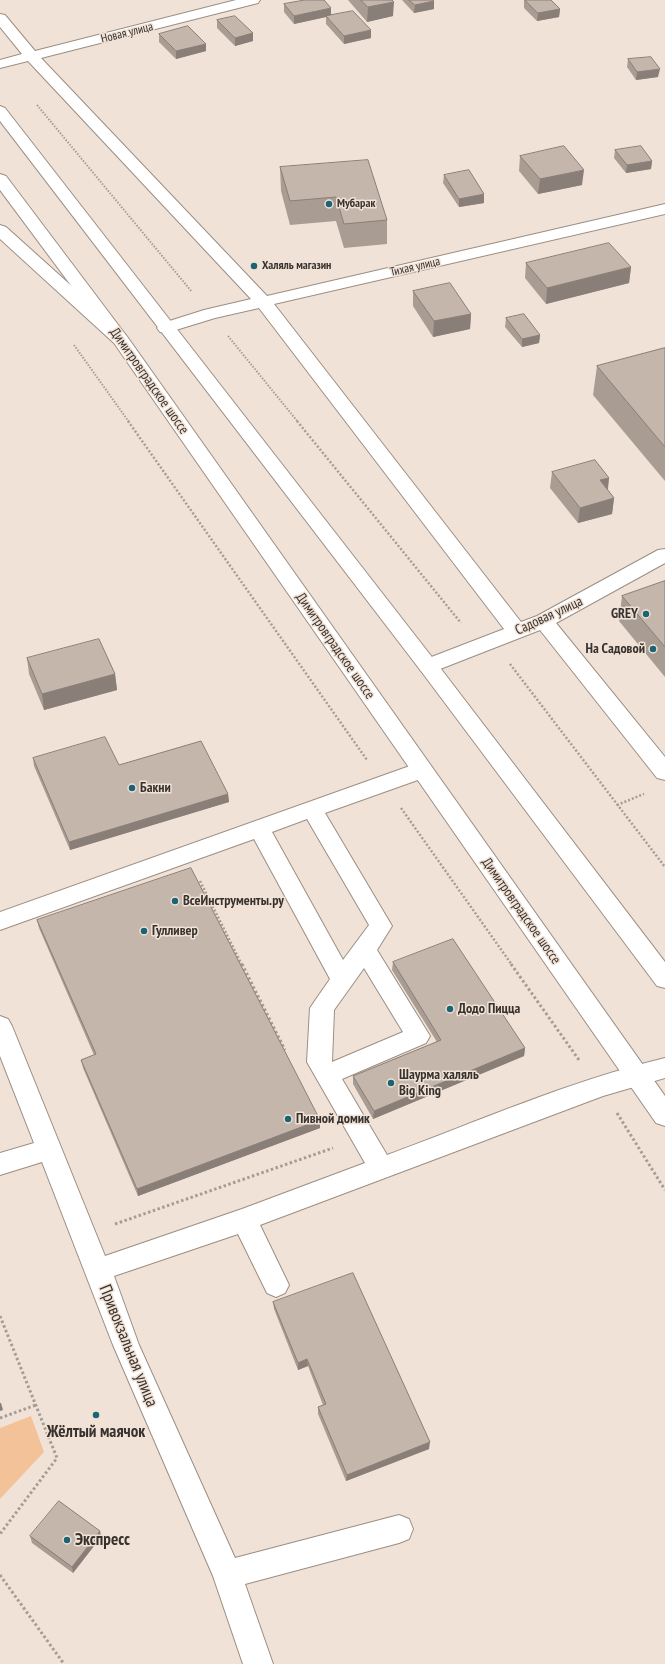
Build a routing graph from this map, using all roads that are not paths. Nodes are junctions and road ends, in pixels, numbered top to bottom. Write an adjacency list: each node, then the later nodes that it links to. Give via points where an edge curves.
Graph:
1 (253, 0): 3 (main road, Новая улица)
2 (0, 18): 3 (main road)
3 (32, 56): 4 (main road, Новая улица); 9 (main road)
4 (2, 64)
5 (0, 111): 10 (main road)
6 (0, 180): 11 (main road, Димитровградское шоссе)
7 (665, 209): 9 (main road, Тихая улица)
8 (0, 230): 11 (main road)
9 (263, 302): 10 (main road, Тихая улица, via 210,314); 14 (main road)
10 (166, 328): 15 (main road)
11 (120, 339): 16 (main road, Димитровградское шоссе)
12 (665, 555): 13 (main road, Садовая улица)
13 (544, 621): 14 (main road, Садовая улица); 17 (main road)
14 (517, 632): 15 (main road, Садовая улица)
15 (428, 666): 23 (main road)
16 (421, 770): 18 (main road); 26 (main road, Димитровградское шоссе)
17 (665, 772)
18 (312, 809): 19 (main road); 21 (main road, via 381,926)
19 (259, 828): 20 (main road); 22 (main road)
20 (0, 921)
21 (364, 949): 22 (main road); 27 (main road, via 418,1036)
22 (342, 979): 27 (main road, via 322,1008 319,1062)
23 (665, 979)
24 (0, 1026): 29 (main road, Привокзальная улица)
25 (665, 1068): 26 (main road)
26 (637, 1074): 28 (main road, Димитровградское шоссе); 31 (main road)
27 (327, 1075): 31 (main road)
28 (665, 1116)
29 (48, 1149): 30 (main road); 33 (main road, Привокзальная улица)
30 (0, 1164)
31 (382, 1169): 32 (main road)
32 (244, 1220): 33 (main road); 34 (main road)
33 (98, 1270): 36 (main road, Привокзальная улица, via 126,1345)
34 (276, 1284)
35 (400, 1529): 36 (main road)
36 (227, 1574): 37 (main road, Привокзальная улица)
37 (258, 1664)

